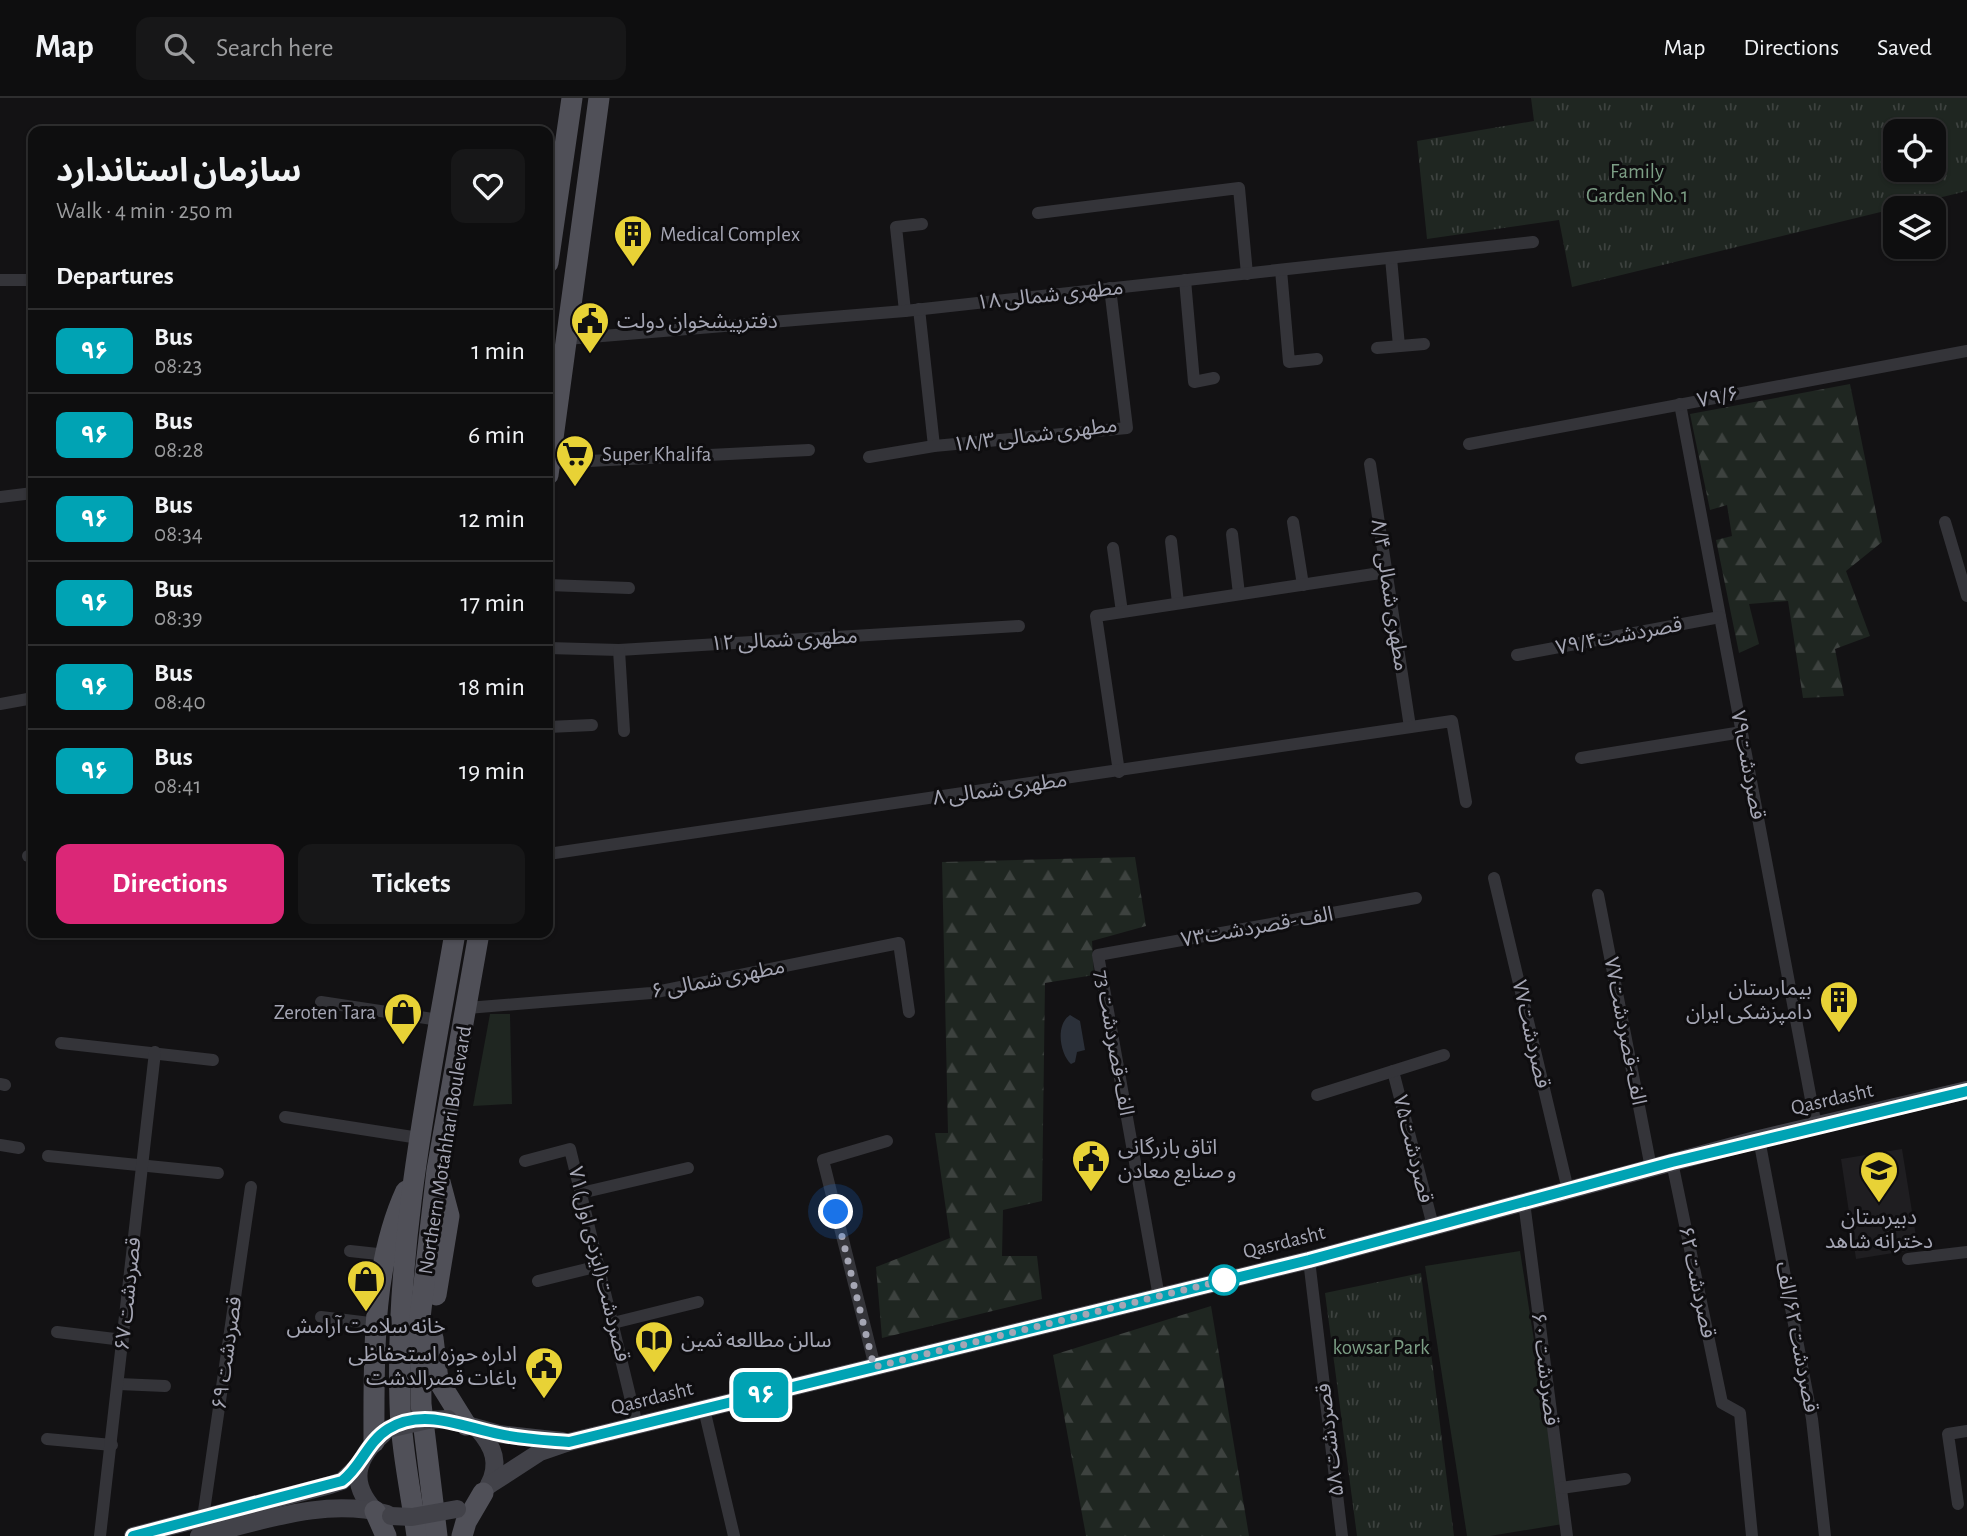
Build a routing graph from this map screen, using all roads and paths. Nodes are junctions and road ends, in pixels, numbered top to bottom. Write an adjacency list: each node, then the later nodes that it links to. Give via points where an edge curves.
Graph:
1 (572, 98): 5 (main road)
2 (599, 98): 16 (main road)
3 (1038, 213): 9 (street, via 1239,188)
4 (922, 224): 15 (street, via 896,227)
5 (553, 229)
6 (1534, 242): 7 (street, ۱۸ مطهری شمالی)
7 (1391, 257): 8 (street, ۱۸ مطهری شمالی); 18 (street)
8 (1281, 270): 9 (street, ۱۸ مطهری شمالی); 21 (street, via 1289,362)
9 (1247, 274): 12 (street, ۱۸ مطهری شمالی)
10 (0, 280): 11 (street)
11 (28, 280)
12 (1185, 280): 13 (street, ۱۸ مطهری شمالی); 22 (street, via 1194,382)
13 (1110, 288): 14 (street, ۱۸ مطهری شمالی); 26 (street, ۱۸/۳ مطهری شمالی, via 1127,428)
14 (919, 309): 15 (street, ۱۸ مطهری شمالی); 26 (street)
15 (905, 311): 16 (street, ۱۸ مطهری شمالی)
16 (566, 339): 24 (main road)
17 (1424, 344): 18 (street)
18 (1399, 346): 19 (street)
19 (1377, 348)
20 (1967, 351): 23 (street, ۷۹/۶)
21 (1317, 359)
22 (1214, 378)
23 (1680, 404): 25 (street, ۷۹/۶); 46 (street, قصردشت۷۹)
24 (553, 438)
25 (1469, 444)
26 (934, 446): 28 (street)
27 (809, 450): 30 (street)
28 (869, 457)
29 (1370, 464): 38 (street, ۸/۴ مطهری شمالی)
30 (553, 469)
31 (28, 494): 32 (street)
32 (0, 497)
33 (1293, 522): 40 (street)
34 (1945, 522): 43 (street)
35 (1232, 534): 42 (street)
36 (1171, 541): 44 (street)
37 (1113, 548): 45 (street)
38 (1387, 572): 40 (street); 55 (street, ۸/۴ مطهری شمالی)
39 (553, 585): 41 (street)
40 (1303, 585): 42 (street)
41 (629, 588)
42 (1239, 594): 44 (street)
43 (1967, 596)
44 (1178, 603): 45 (street)
45 (1122, 612): 59 (street, via 1096,616)
46 (1720, 617): 50 (street, قصردشت۷۹/۴); 57 (street, قصردشت۷۹)
47 (1019, 626): 49 (street, ۱۲ مطهری شمالی)
48 (553, 648): 49 (street, ۱۲ مطهری شمالی)
49 (619, 650): 56 (street)
50 (1517, 655)
51 (28, 699): 52 (street)
52 (0, 704)
53 (592, 725): 54 (street)
54 (553, 727)
55 (1410, 727): 59 (street, ۸ مطهری شمالی); 60 (street, ۸ مطهری شمالی, via 1452,721)
56 (624, 731)
57 (1742, 732): 58 (street); 80 (street, قصردشت۷۹)
58 (1581, 758)
59 (1119, 772): 61 (street, ۸ مطهری شمالی)
60 (1466, 802)
61 (553, 853)
62 (1494, 877): 96 (street, قصردشت۷۷)
63 (1598, 895): 91 (street, ۷۷الف-قصردشت)
64 (1416, 898): 67 (street, الف -قصردشت۷۳)
65 (454, 938): 71 (main road, Northern Motahhari Boulevard)
66 (478, 938): 69 (main road, Northern Motahhari Boulevard)
67 (1098, 955): 107 (street, 73 الف-قصردشت)
68 (321, 1002): 71 (street)
69 (467, 1009): 70 (street, ۶ مطهری شمالی, via 651,993 899,943); 92 (main road, Northern Motahhari Boulevard)
70 (909, 1012)
71 (439, 1020): 81 (main road, Northern Motahhari Boulevard)
72 (61, 1043): 73 (street)
73 (155, 1052): 75 (street); 89 (street, ۶۷ قصردشت)
74 (1444, 1055): 76 (street)
75 (213, 1060)
76 (1393, 1071): 78 (street); 99 (street, قصردشت۷۵)
77 (1967, 1090): 80 (main road, Qasrdasht)
78 (1317, 1095)
79 (285, 1117): 81 (street)
80 (1816, 1126): 82 (main road, Qasrdasht)
81 (419, 1138): 94 (main road, Northern Motahhari Boulevard)
82 (1759, 1139): 88 (main road, Qasrdasht); 141 (street, قصردشت ۶۲/الف, via 1812,1419)
83 (887, 1141): 114 (street, via 823,1160)
84 (0, 1145): 85 (street)
85 (19, 1148)
86 (48, 1156): 89 (street)
87 (525, 1161): 97 (street, ۷۱قصردشت(ایزدی اول), via 570,1149)
88 (1672, 1162): 91 (main road, Qasrdasht); 140 (street, قصردشت ۶۲, via 1722,1403 1740,1413)
89 (143, 1166): 93 (street); 113 (street, ۶۷ قصردشت)
90 (688, 1168): 97 (street)
91 (1651, 1168): 96 (main road, Qasrdasht)
92 (437, 1170): 118 (main road, via 449,1216 434,1307 433,1350 438,1380); 135 (main road, Northern Motahhari Boulevard, via 420,1318 421,1404)
93 (218, 1173)
94 (412, 1180): 102 (main road, via 393,1219); 134 (main road, Northern Motahhari Boulevard, via 400,1405)
95 (251, 1187): 131 (street, ۶۹ قصردشت)
96 (1568, 1190): 98 (main road, Qasrdasht)
97 (581, 1193): 105 (street, ۷۱قصردشت(ایزدی اول))
98 (1524, 1202): 99 (main road, Qasrdasht); 127 (street, ۶۰ قصردشت)
99 (1433, 1226): 104 (main road, Qasrdasht)
100 (350, 1251): 102 (street)
101 (1967, 1252): 103 (street)
102 (387, 1255): 111 (main road)
103 (1908, 1259)
104 (1309, 1260): 107 (main road, Qasrdasht); 138 (street, قصردشت ۵۸)
105 (599, 1266): 106 (street); 110 (street, ۷۱قصردشت(ایزدی اول))
106 (538, 1281)
107 (1159, 1297): 114 (main road, Qasrdasht)
108 (698, 1301): 110 (street)
109 (321, 1317): 111 (street)
110 (613, 1323): 119 (street, ۷۱قصردشت(ایزدی اول))
111 (378, 1324): 121 (main road, via 373,1377)
112 (57, 1332): 113 (street)
113 (123, 1340): 115 (street, ۶۷ قصردشت)
114 (874, 1367): 117 (main road, Qasrdasht)
115 (119, 1384): 116 (street); 124 (street, ۶۷ قصردشت)
116 (165, 1386)
117 (704, 1409): 119 (main road, Qasrdasht); 137 (street)
118 (464, 1424): 121 (main road, bridge, via 400,1424); 123 (main road); 128 (main road, via 494,1454 496,1471)
119 (637, 1425): 123 (main road, Qasrdasht)
120 (1967, 1430): 129 (street, via 1948,1434)
121 (381, 1436): 125 (main road)
122 (47, 1438): 124 (street)
123 (569, 1442): 128 (main road, via 540,1452)
124 (112, 1446): 132 (street, ۶۷ قصردشت)
125 (360, 1464): 130 (main road, via 358,1487); 131 (main road, via 342,1481)
126 (1625, 1479): 127 (street)
127 (1561, 1488): 139 (street, ۶۰ قصردشت)
128 (486, 1489): 130 (main road, bridge, via 457,1509); 136 (main road)
129 (1958, 1504)
130 (384, 1521): 131 (main road, via 340,1506)
131 (201, 1527): 133 (main road)
132 (100, 1536)
133 (133, 1536)
134 (417, 1536)
135 (437, 1536)
136 (462, 1536)
137 (734, 1536)
138 (1342, 1536)
139 (1567, 1536)
140 (1752, 1536)
141 (1825, 1536)

